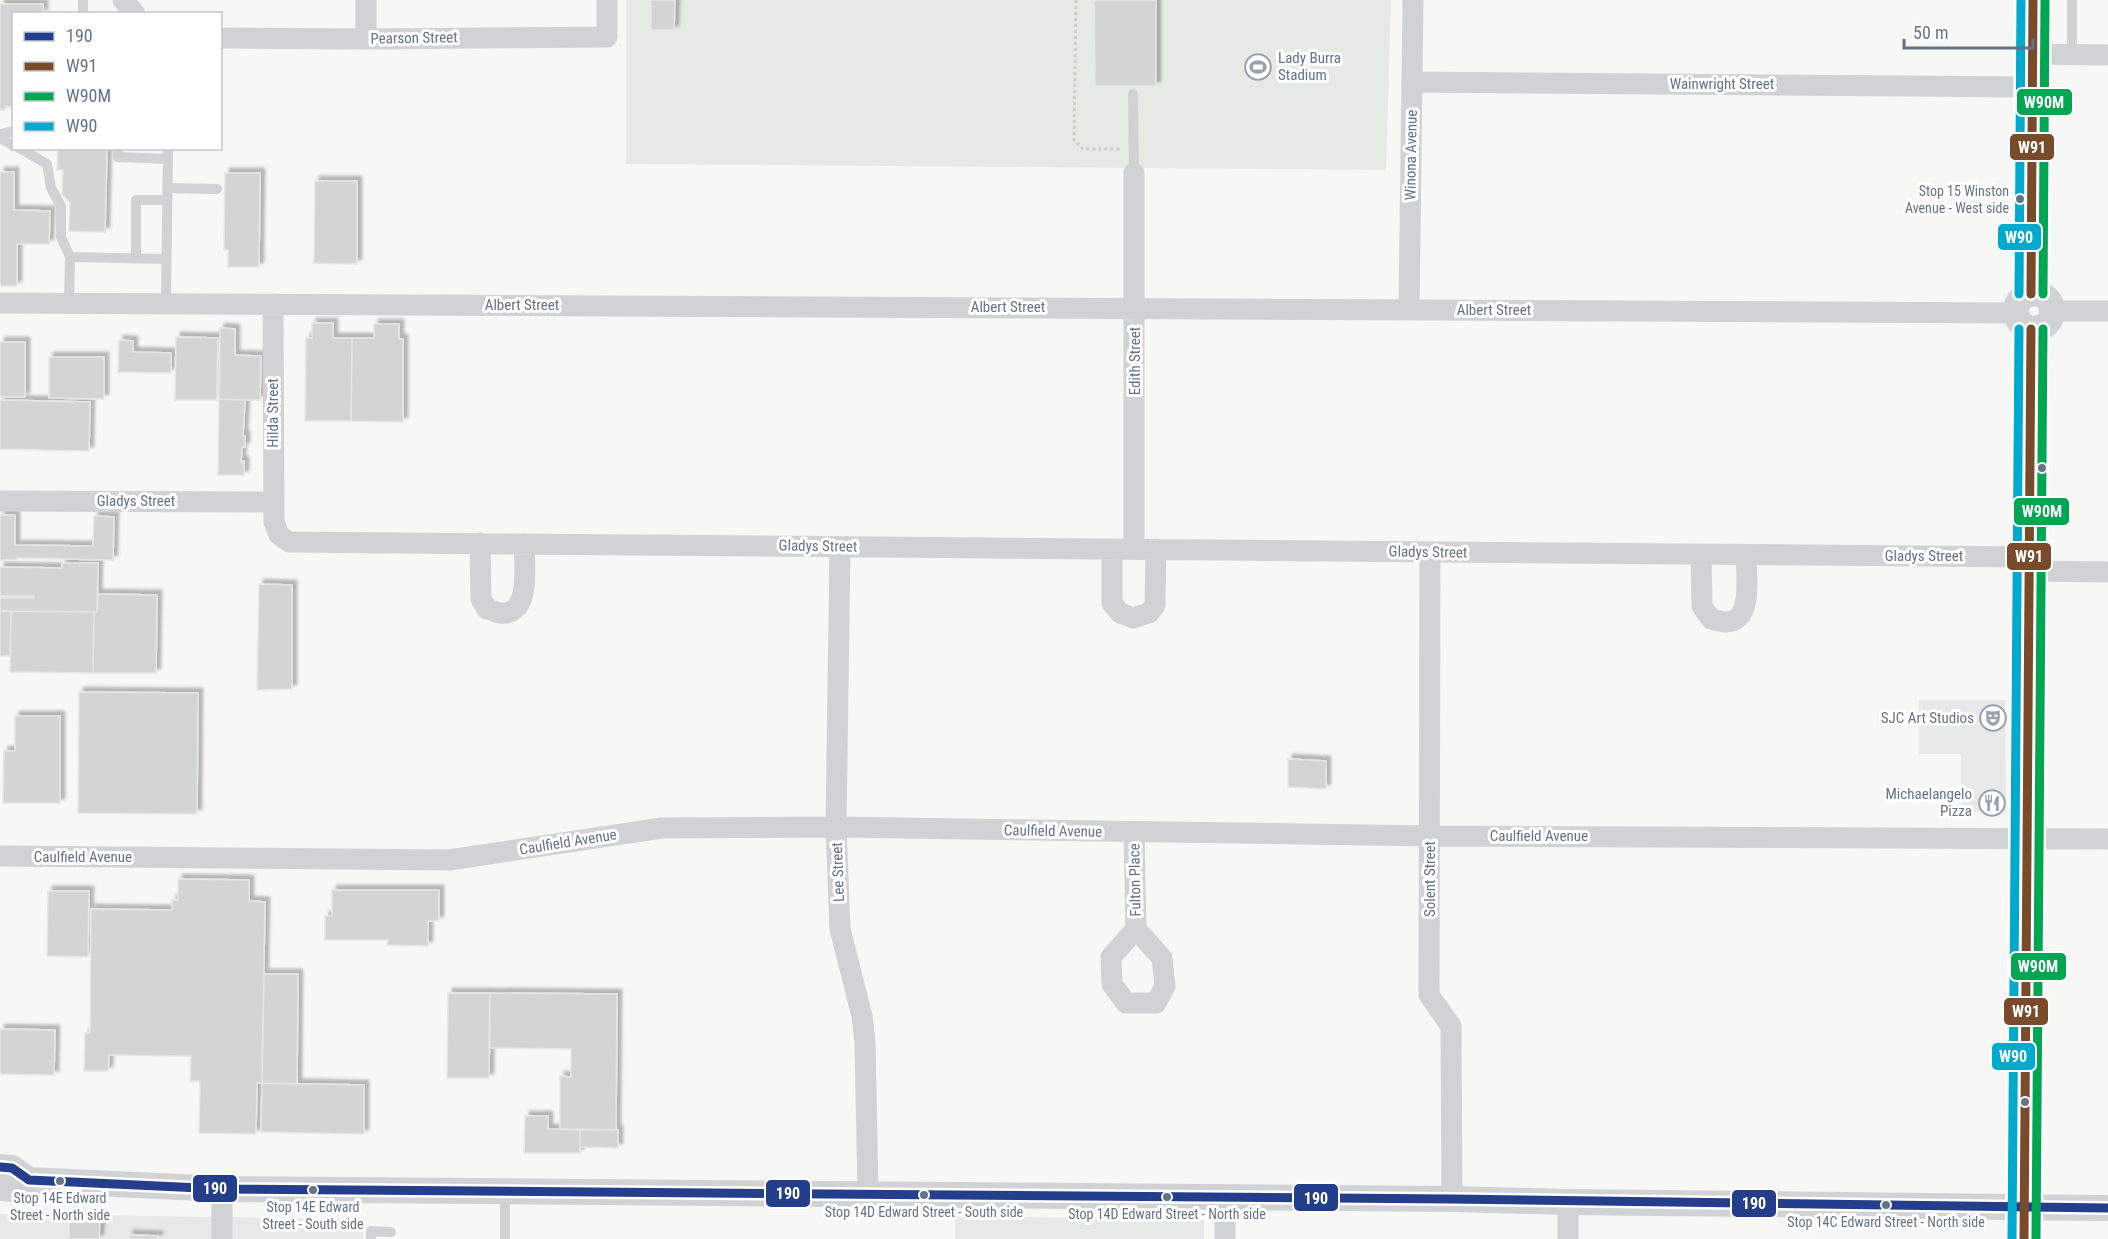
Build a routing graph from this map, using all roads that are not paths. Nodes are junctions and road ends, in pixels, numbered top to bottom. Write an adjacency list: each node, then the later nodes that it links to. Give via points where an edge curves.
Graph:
1 (123, 0): 7 (street)
2 (366, 0): 9 (street)
3 (607, 0): 9 (street, Pearson Street, via 607,38)
4 (1413, 0): 13 (street, Winona Avenue)
5 (2033, 0): 10 (street)
6 (2072, 0): 11 (lane)
7 (133, 12)
8 (222, 38): 9 (street, Pearson Street)
9 (366, 39)
10 (2032, 54): 11 (street); 14 (street)
11 (2072, 55): 12 (street)
12 (2108, 55)
13 (1412, 82): 14 (street, Wainwright Street); 31 (street, Winona Avenue)
14 (2032, 87): 34 (street)
15 (1133, 94): 19 (lane)
16 (22, 150): 23 (lane, via 47,164 51,188 61,206 61,237)
17 (118, 150): 18 (lane, via 118,157)
18 (168, 154): 20 (lane)
19 (1134, 173): 30 (street, Edith Street)
20 (168, 188): 21 (lane); 22 (lane)
21 (217, 189)
22 (167, 200): 24 (lane, via 136,200); 25 (lane)
23 (70, 257): 24 (lane); 27 (lane)
24 (136, 258): 25 (lane)
25 (166, 259): 28 (lane)
26 (0, 303): 27 (street, Albert Street)
27 (69, 303): 28 (street, Albert Street)
28 (166, 303): 29 (street, Albert Street)
29 (273, 304): 30 (street, Albert Street); 36 (street, Hilda Street)
30 (1135, 308): 31 (street, Albert Street); 41 (street, Edith Street)
31 (1409, 310): 34 (street, Albert Street)
32 (2053, 311): 33 (street); 34 (street, via 2043,328)
33 (2108, 311)
34 (2026, 312): 46 (street)
35 (0, 501): 36 (street, Gladys Street)
36 (273, 512): 37 (street, Gladys Street, via 279,535 288,542)
37 (480, 543): 38 (street, Gladys Street); 38 (street, via 482,599 487,609 503,614 516,609 523,600)
38 (524, 544): 39 (street, Gladys Street)
39 (840, 547): 40 (street, Gladys Street); 48 (street, Lee Street)
40 (1112, 549): 41 (street, Gladys Street); 42 (street, via 1112,603 1120,613 1133,618 1149,613 1155,605)
41 (1134, 549): 42 (street, Gladys Street)
42 (1156, 549): 43 (street, Gladys Street)
43 (1430, 552): 44 (street, Gladys Street); 50 (street, Solent Street)
44 (1701, 555): 45 (street, Gladys Street); 45 (street, via 1702,606 1711,619 1727,622 1741,616 1746,605)
45 (1746, 555): 46 (street, Gladys Street)
46 (2030, 564): 47 (street, Gladys Street); 51 (street)
47 (2108, 572)
48 (837, 827): 49 (street, Caulfield Avenue); 53 (street, Caulfield Avenue, via 662,828 449,860); 60 (street, Lee Street, via 840,929 865,1042)
49 (1134, 832): 50 (street, Caulfield Avenue); 54 (street, Fulton Place)
50 (1430, 836): 51 (street, Caulfield Avenue); 62 (street, Solent Street, via 1429,995 1451,1026)
51 (2027, 838): 52 (street, Caulfield Avenue); 64 (street)
52 (2108, 839)
53 (0, 856)
54 (1136, 929)
55 (0, 1167): 56 (street, via 12,1168)
56 (29, 1180): 57 (street, via 12,1189); 58 (street)
57 (0, 1188)
58 (222, 1189): 59 (street); 67 (street)
59 (506, 1191): 60 (street); 69 (lane)
60 (868, 1194): 61 (street)
61 (1225, 1197): 62 (street); 70 (street)
62 (1452, 1199): 63 (street)
63 (1568, 1202): 64 (street); 71 (street)
64 (2024, 1208): 65 (street); 72 (street)
65 (2108, 1208)
66 (391, 1232): 68 (lane, via 371,1231)
67 (222, 1239)
68 (371, 1239)
69 (505, 1239)
70 (1225, 1239)
71 (1568, 1239)
72 (2024, 1239)

